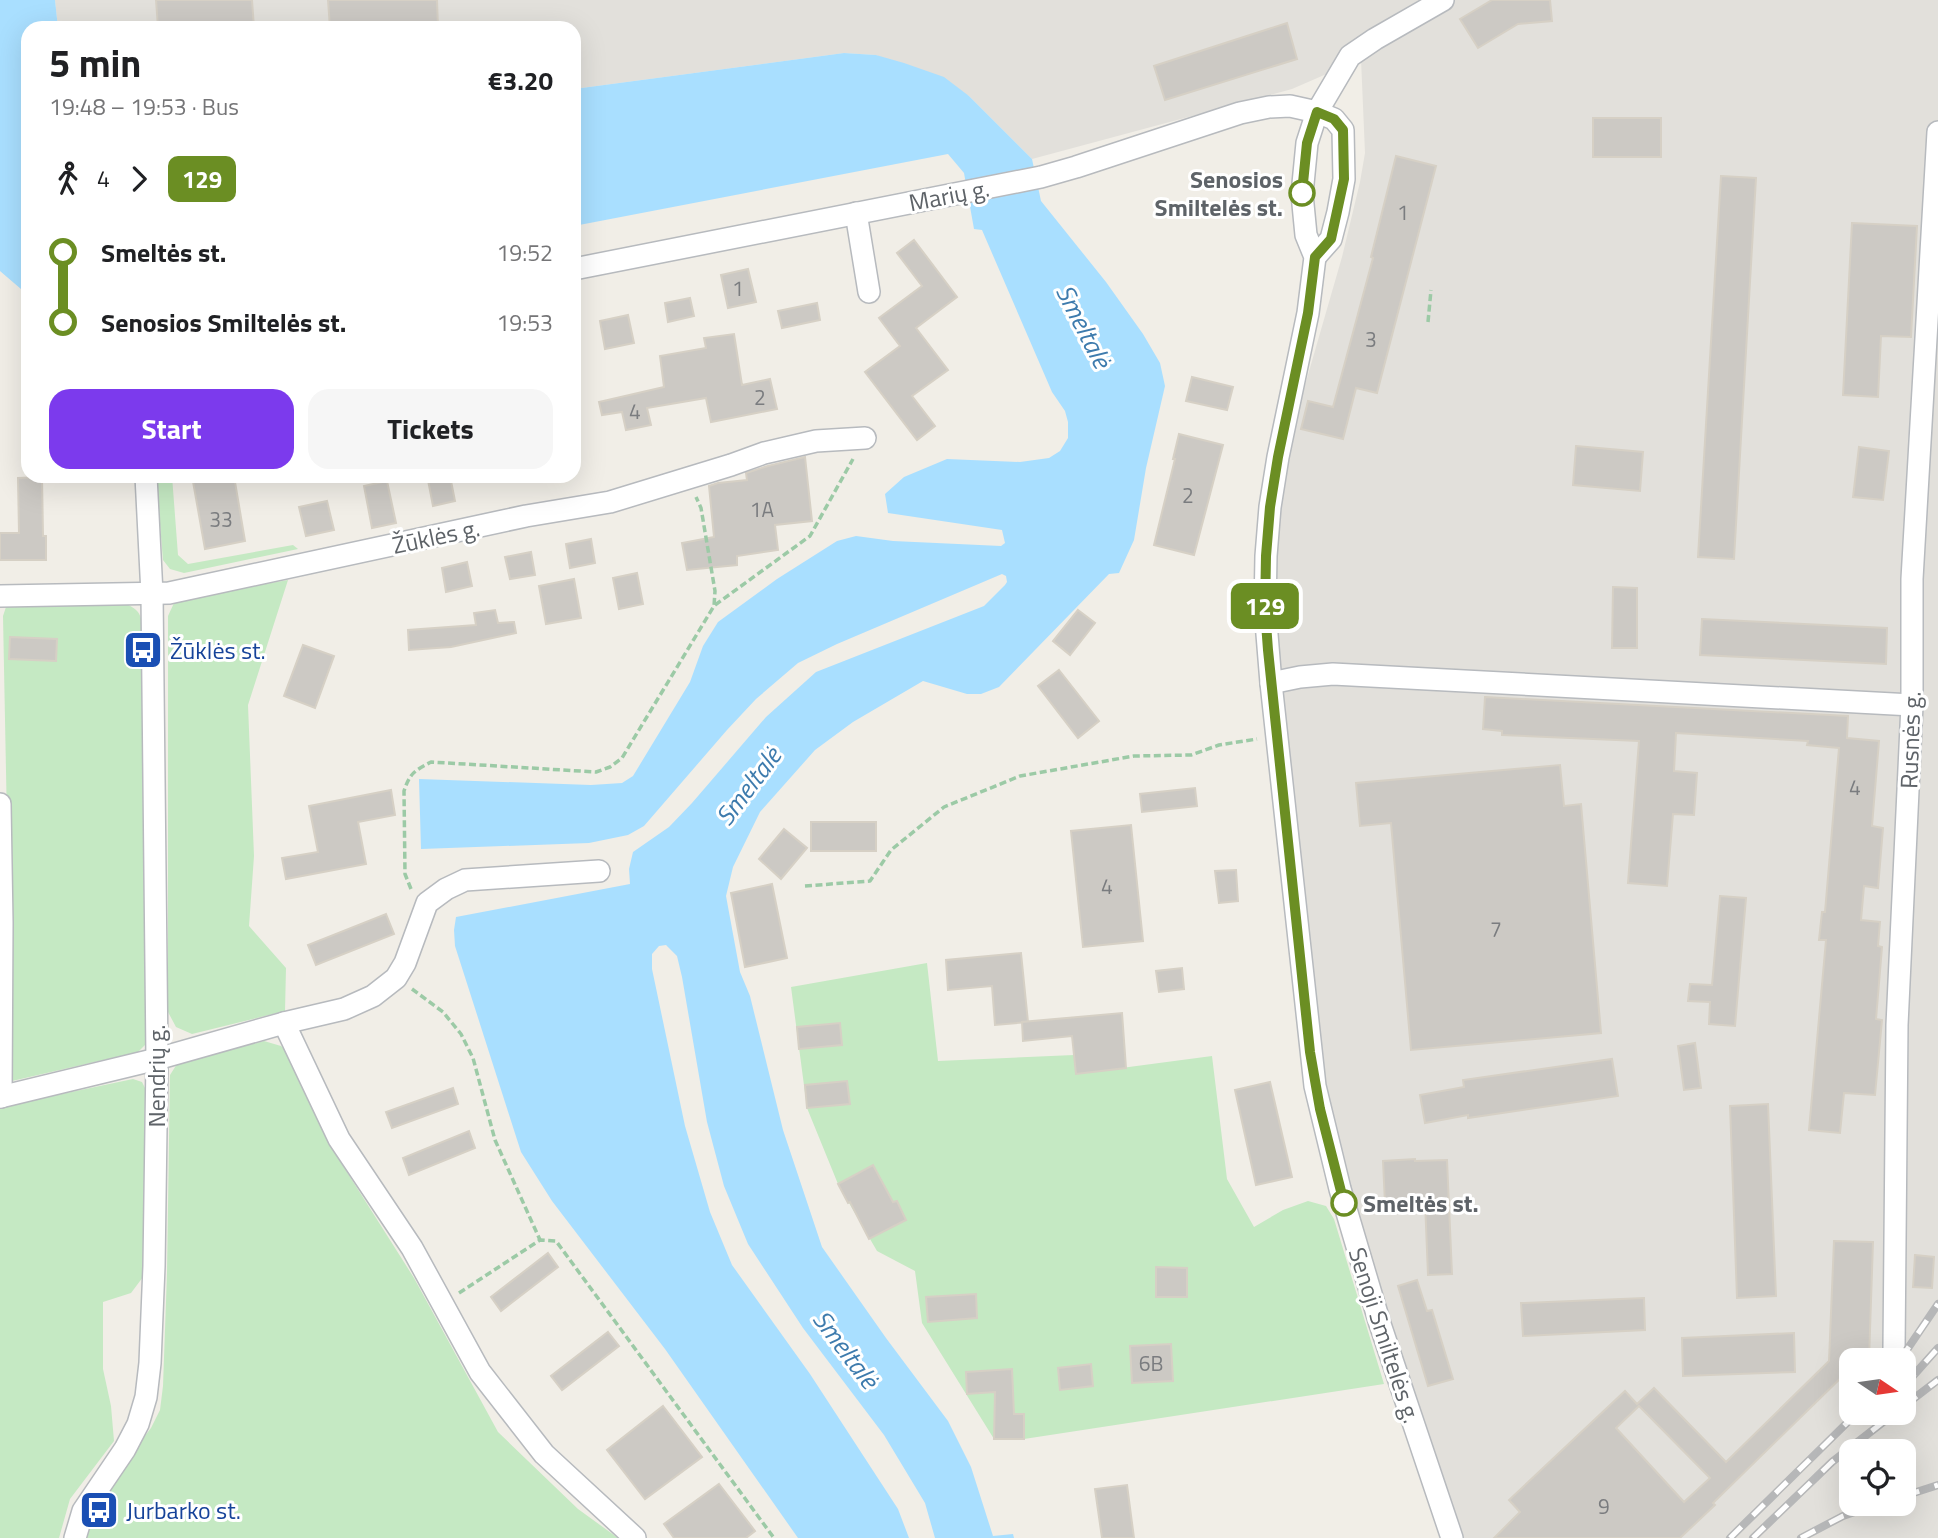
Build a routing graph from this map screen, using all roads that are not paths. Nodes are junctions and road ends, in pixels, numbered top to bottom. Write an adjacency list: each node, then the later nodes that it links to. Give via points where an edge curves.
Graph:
1 (1443, 0): 2 (street, via 1350,56)
2 (1317, 112): 4 (street, Marių g., via 1290,106 1240,113 1041,177); 5 (street, Senoji Smiltelės g., via 1307,143 1302,194 1306,235); 5 (street, Senoji Smiltelės g., via 1334,119 1343,130 1344,179 1331,239)
3 (1938, 132): 13 (street, Rusnės g., via 1912,579)
4 (856, 213): 6 (street, Marių g.); 7 (street)
5 (1315, 257): 12 (street, Senoji Smiltelės g., via 1270,507 1265,610)
6 (581, 268)
7 (869, 292)
8 (865, 438): 10 (street, Žūklės g., via 816,441 764,453 610,502)
9 (146, 483): 10 (street)
10 (152, 594): 11 (street, Žūklės g.); 17 (street, Nendrių g.)
11 (0, 596)
12 (1270, 683): 13 (street, via 1333,674); 22 (street, Senoji Smiltelės g., via 1315,1086 1380,1324)
13 (1912, 705): 19 (street, Rusnės g., via 1898,1025)
14 (0, 804): 18 (street)
15 (599, 871): 16 (street, via 465,880 446,889 427,903 396,978 373,996 344,1009)
16 (284, 1023): 17 (street); 21 (street, via 339,1139 412,1248 480,1372 544,1454)
17 (157, 1059): 18 (street); 20 (street, Nendrių g., via 154,1266 146,1397 125,1449 83,1511)
18 (1, 1097)
19 (1894, 1348)
20 (75, 1538)
21 (635, 1538)
22 (1452, 1538)

